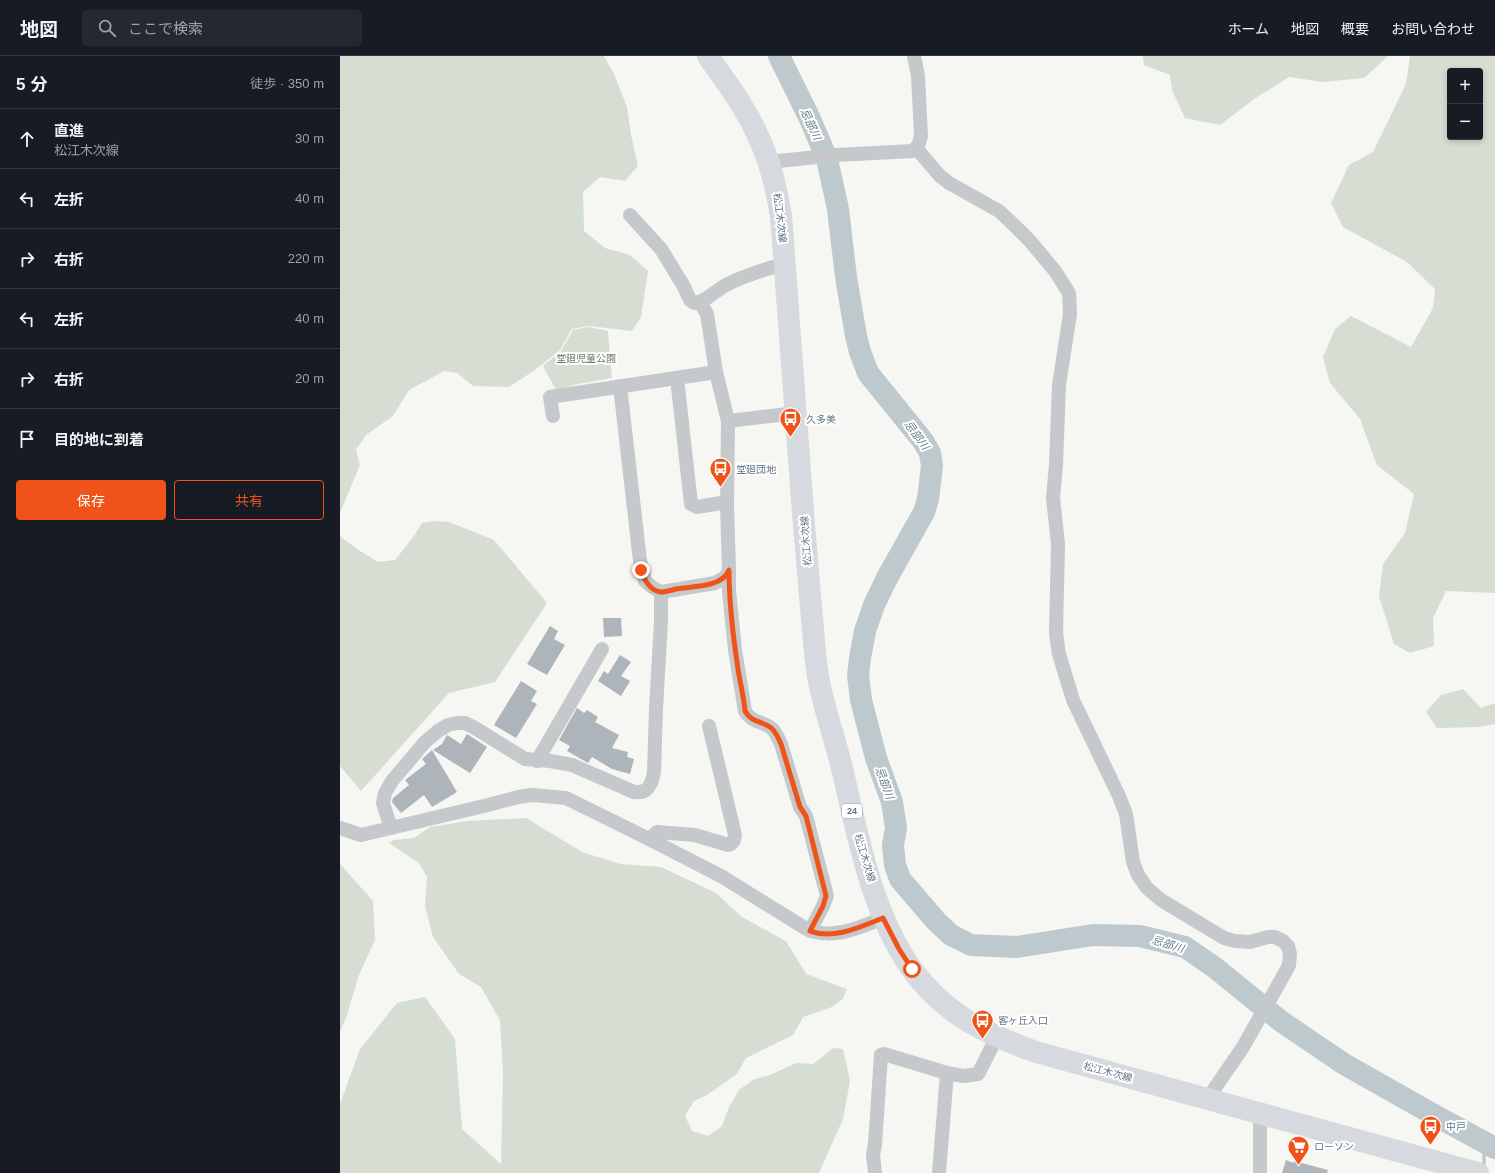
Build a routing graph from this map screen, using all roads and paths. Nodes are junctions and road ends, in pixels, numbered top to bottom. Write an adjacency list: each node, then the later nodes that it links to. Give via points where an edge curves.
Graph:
1 (708, 56): 4 (main road, 松江木次線 / 24, via 757,132)
2 (914, 56): 3 (street, via 918,76 921,130)
3 (916, 148): 4 (street, via 913,151); 27 (street, via 940,176 999,211 1015,226 1055,271 1069,293 1070,314 1058,385 1053,498 1058,544 1056,633 1059,654 1073,700 1126,814 1133,862 1138,875 1146,888 1161,900 1224,938 1250,942 1268,936 1276,937 1283,941 1289,950 1290,959 1286,971 1243,1047)
4 (769, 162): 11 (main road, 松江木次線 / 24, via 781,216)
5 (630, 215): 7 (street, via 661,249 690,300 694,303)
6 (773, 267): 7 (street, via 727,284)
7 (700, 302): 8 (street, via 708,314)
8 (716, 372): 9 (street); 13 (street)
9 (677, 378): 10 (street); 14 (street, via 691,504 697,507)
10 (620, 386): 12 (street, via 550,397); 16 (street, via 641,570 645,581)
11 (796, 413): 13 (street); 23 (main road, 松江木次線 / 24, via 813,637 819,683 855,824)
12 (553, 416)
13 (728, 421): 14 (street)
14 (727, 502): 15 (street)
15 (729, 570): 16 (street, via 727,576 715,583); 24 (street, via 732,625 745,711 749,717 770,728 781,744 800,807 806,816 826,896)
16 (661, 592): 19 (street, via 654,772 648,788 634,792 572,765)
17 (602, 649): 19 (street)
18 (708, 726): 22 (street, via 735,835 734,840 728,845 695,835 657,832)
19 (537, 761): 21 (street, via 525,760 465,723 448,725 425,742 385,793 383,803)
20 (340, 828): 21 (street, via 361,835)
21 (391, 828): 22 (street, via 532,795 566,798)
22 (649, 838): 24 (street, via 721,876)
23 (883, 918): 24 (street, via 844,932 822,934); 25 (main road, 松江木次線 / 24, via 899,949 929,989 950,1010)
24 (810, 931)
25 (997, 1037): 26 (street, via 978,1074 963,1076); 27 (main road, 松江木次線 / 24, via 1036,1052)
26 (947, 1073): 29 (street, via 881,1055); 30 (street)
27 (1208, 1098): 28 (main road, 松江木次線 / 24)
28 (1260, 1113): 31 (street); 32 (main road, 松江木次線 / 24)
29 (875, 1173)
30 (939, 1173)
31 (1260, 1173)
32 (1477, 1173)

